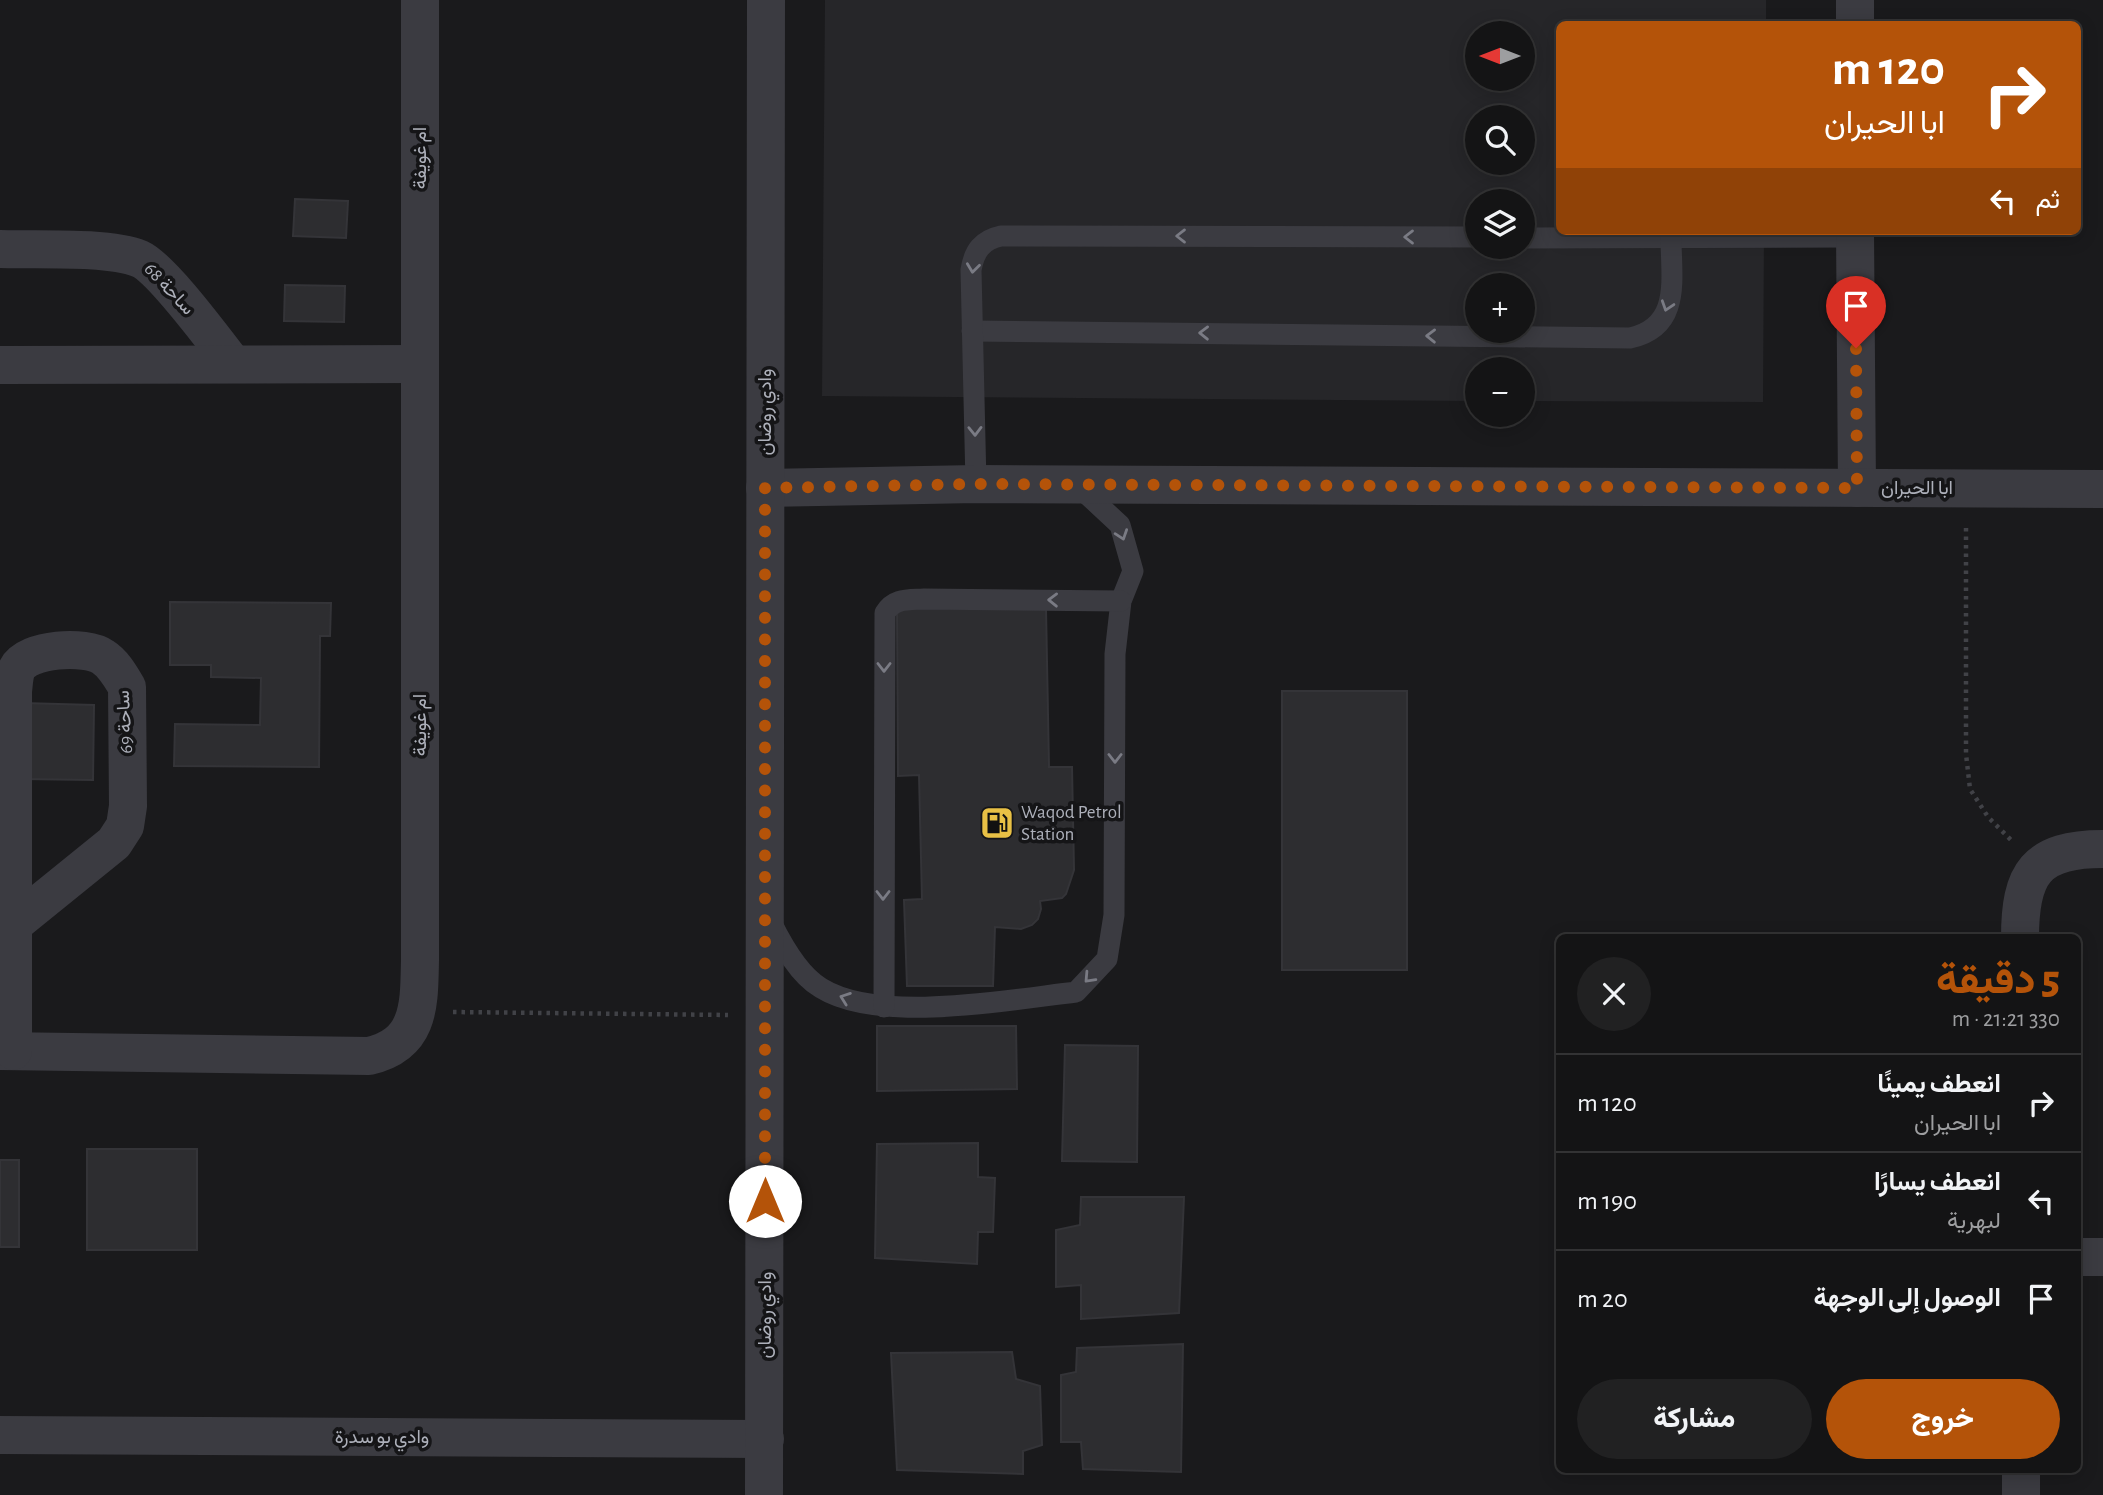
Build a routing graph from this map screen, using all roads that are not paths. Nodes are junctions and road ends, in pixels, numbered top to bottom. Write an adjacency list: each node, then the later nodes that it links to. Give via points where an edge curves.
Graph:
1 (420, 0): 13 (street, ام غويفة)
2 (766, 0): 17 (street, وادي روضان)
3 (1856, 0): 4 (street)
4 (1856, 21)
5 (1809, 235): 9 (lane)
6 (1855, 235): 18 (street)
7 (1465, 237): 11 (lane, one-way to 11, via 1001,236 983,243 972,260)
8 (1535, 238): 9 (lane)
9 (1671, 238): 11 (lane, one-way to 11, via 1667,312 1653,330 1630,338)
10 (0, 249): 12 (street, ساحة 68, via 115,252 142,260 173,290)
11 (972, 331): 15 (lane, one-way to 15)
12 (233, 364): 13 (street); 14 (street)
13 (419, 364): 26 (street, ام غويفة, via 420,960 418,1011 412,1025 393,1048 369,1056)
14 (0, 365)
15 (976, 484): 16 (street, ابا الحيران); 17 (street, ابا الحيران)
16 (1077, 485): 18 (street, ابا الحيران); 20 (lane, one-way to 20, via 1120,525 1133,571)
17 (765, 488): 22 (street, وادي روضان)
18 (1857, 488): 19 (street, ابا الحيران)
19 (2103, 489)
20 (1121, 601): 25 (lane, one-way to 25, via 1115,654 1114,915 1107,959 1076,992); 25 (lane, one-way to 25, via 913,599 891,604 885,612)
21 (2103, 849): 24 (street, via 2068,851 2039,867 2027,881 2021,899)
22 (765, 911): 25 (lane, one-way to 22, via 849,1001 819,987 785,951); 30 (street, وادي روضان)
23 (14, 924): 23 (street, ساحة 69, via 114,844 125,826 127,687 102,656 45,651 17,668 13,691); 26 (street, ساحة 69)
24 (2020, 934)
25 (884, 1007)
26 (7, 1051)
27 (2081, 1257): 28 (street)
28 (2103, 1257)
29 (0, 1435): 30 (street, وادي بو سدرة)
30 (765, 1439): 32 (street, وادي روضان)
31 (2021, 1473): 33 (street)
32 (764, 1495)
33 (2021, 1495)

